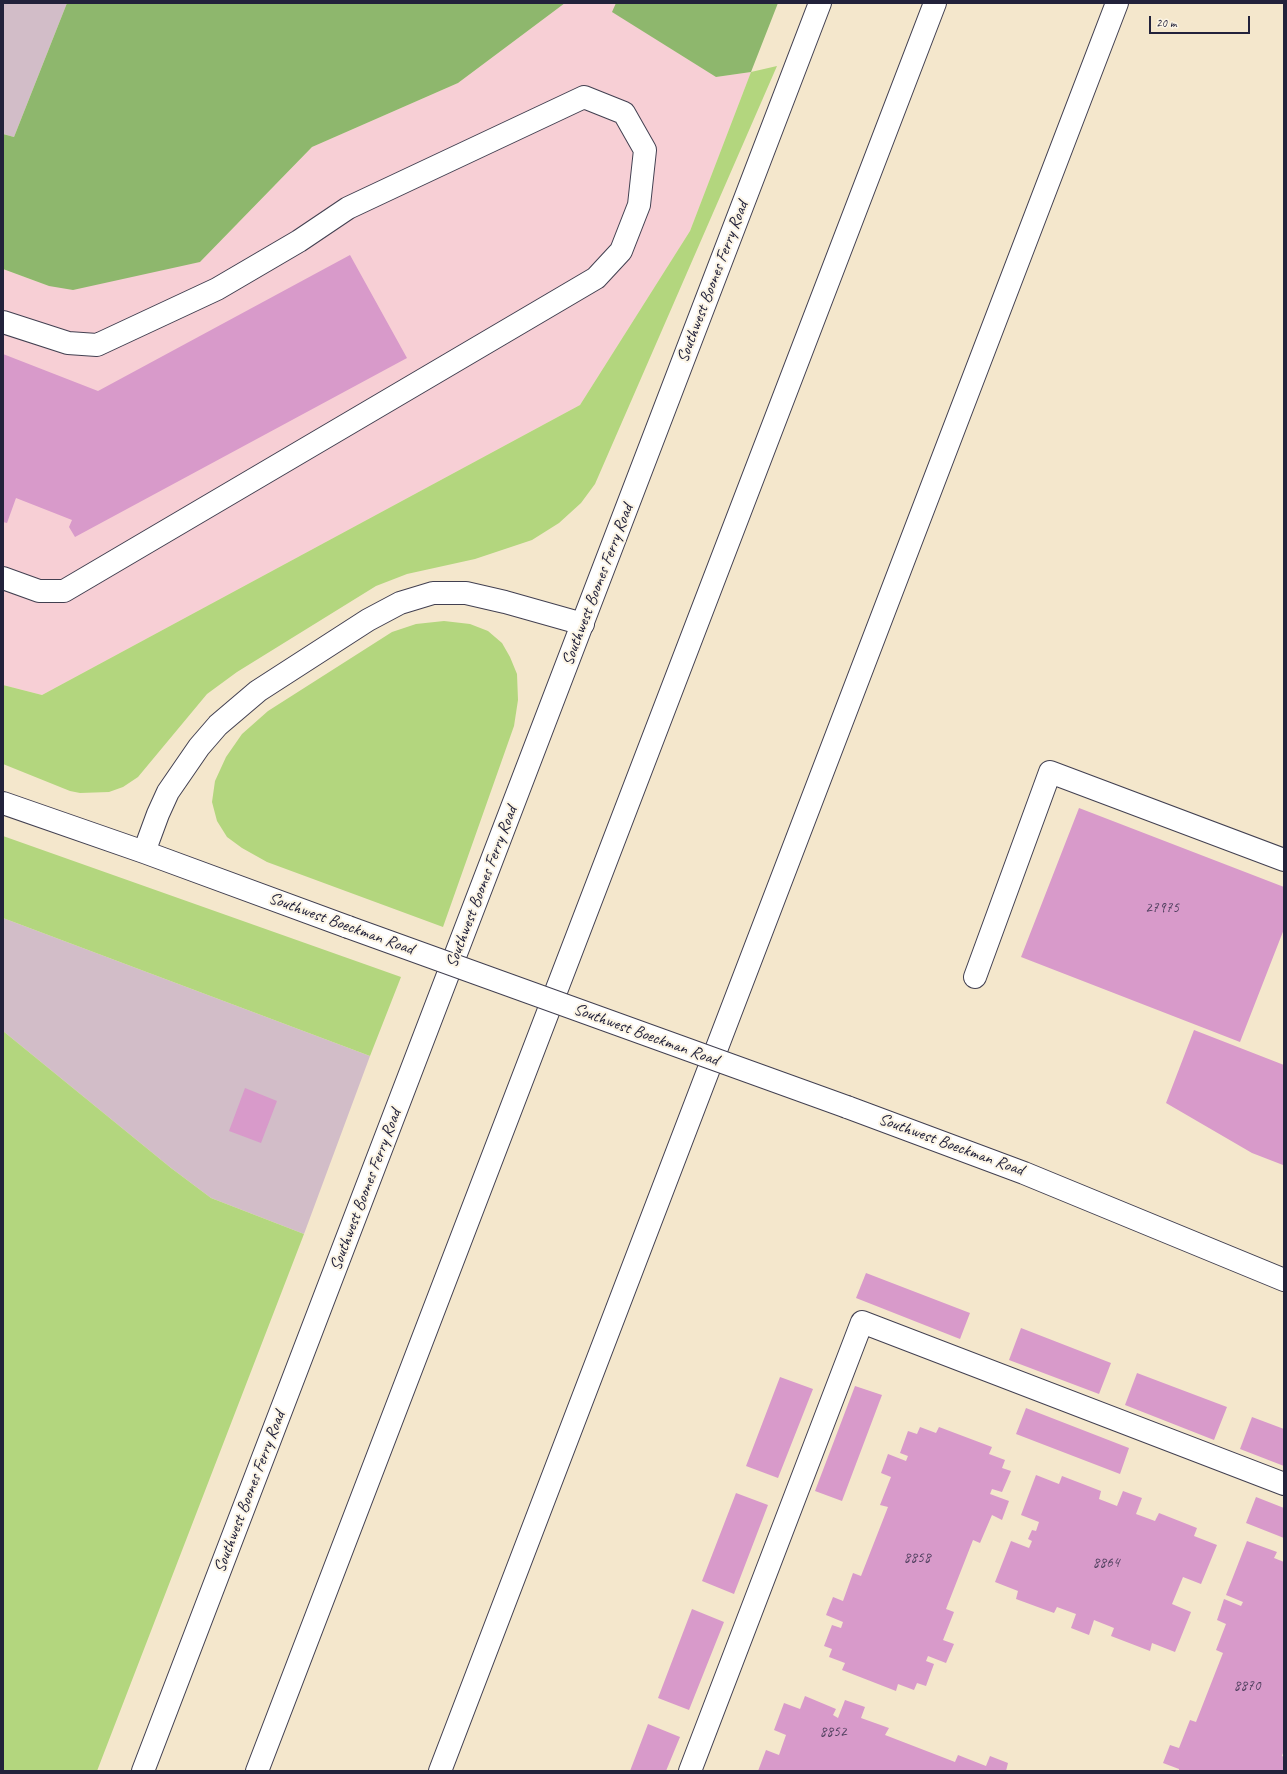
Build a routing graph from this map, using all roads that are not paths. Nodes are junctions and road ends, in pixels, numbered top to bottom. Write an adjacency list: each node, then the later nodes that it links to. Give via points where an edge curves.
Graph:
1 (820, 3): 6 (main road, Southwest Boones Ferry Road)
2 (935, 3): 14 (main road)
3 (1117, 3): 15 (main road)
4 (3, 322): 5 (main road, via 68,343 97,344 217,289 299,241 348,208 584,97 624,114 645,150 639,205 621,251 596,278 64,591 39,591)
5 (3, 578)
6 (583, 624): 8 (main road, via 466,593 433,593 400,603 368,620 258,691 218,725 168,792); 13 (main road, Southwest Boones Ferry Road)
7 (3, 803): 8 (main road, Southwest Boeckman Road)
8 (144, 852): 11 (main road, Southwest Boeckman Road, bridge, via 1024,1173)
9 (1284, 860): 10 (main road, via 1050,772)
10 (975, 977)
11 (1284, 1280)
12 (1284, 1484): 16 (main road, via 862,1322)
13 (142, 1771)
14 (257, 1771)
15 (440, 1771)
16 (690, 1771)

